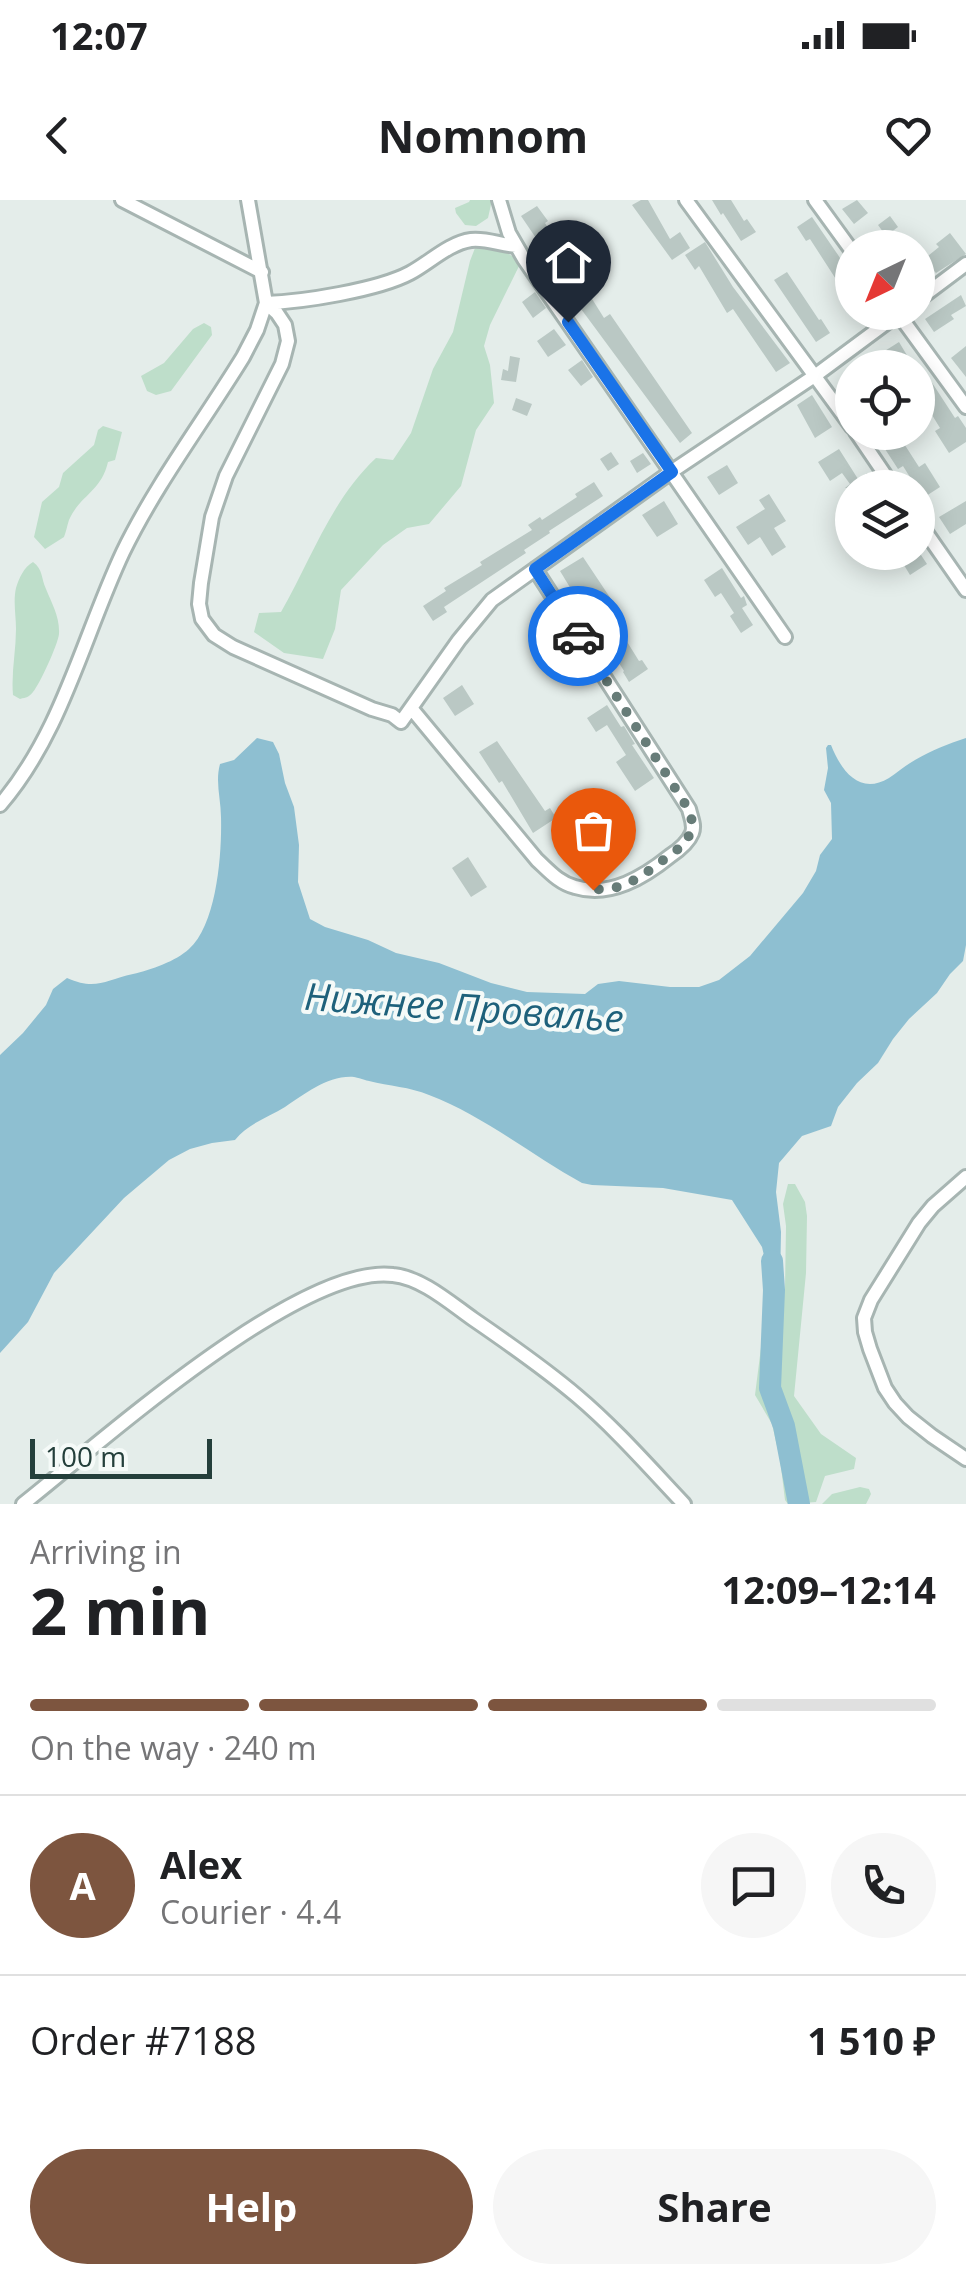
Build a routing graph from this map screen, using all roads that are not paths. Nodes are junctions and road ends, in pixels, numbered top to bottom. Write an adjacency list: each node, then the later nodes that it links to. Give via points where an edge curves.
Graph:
1 (122, 200): 9 (street)
2 (248, 200): 9 (street)
3 (499, 200): 7 (street)
4 (686, 200): 14 (street)
5 (815, 200): 6 (street)
6 (837, 230)
7 (516, 246): 11 (street, via 471,240 383,284); 17 (street)
8 (966, 264): 10 (street)
9 (262, 272): 11 (street)
10 (935, 287)
11 (266, 303): 22 (street, via 285,325 288,341 212,517 202,619 233,648 400,722); 23 (street, via 243,357 143,514 45,737)
12 (876, 330): 14 (street)
13 (911, 330): 16 (street)
14 (816, 375): 15 (street); 17 (street)
15 (835, 402)
16 (966, 407)
17 (672, 472): 19 (street); 21 (street)
18 (935, 545): 20 (street)
19 (535, 569): 22 (street, via 476,616); 22 (street, via 689,810 693,825 686,843 618,887 593,890 560,881)
20 (966, 590)
21 (784, 636)
22 (410, 708)
23 (0, 805)
24 (966, 1177): 25 (street, via 919,1223 864,1318 894,1402)
25 (966, 1458)
26 (23, 1504): 27 (street, via 263,1321 350,1279 396,1275 445,1299 578,1396)
27 (684, 1504)

